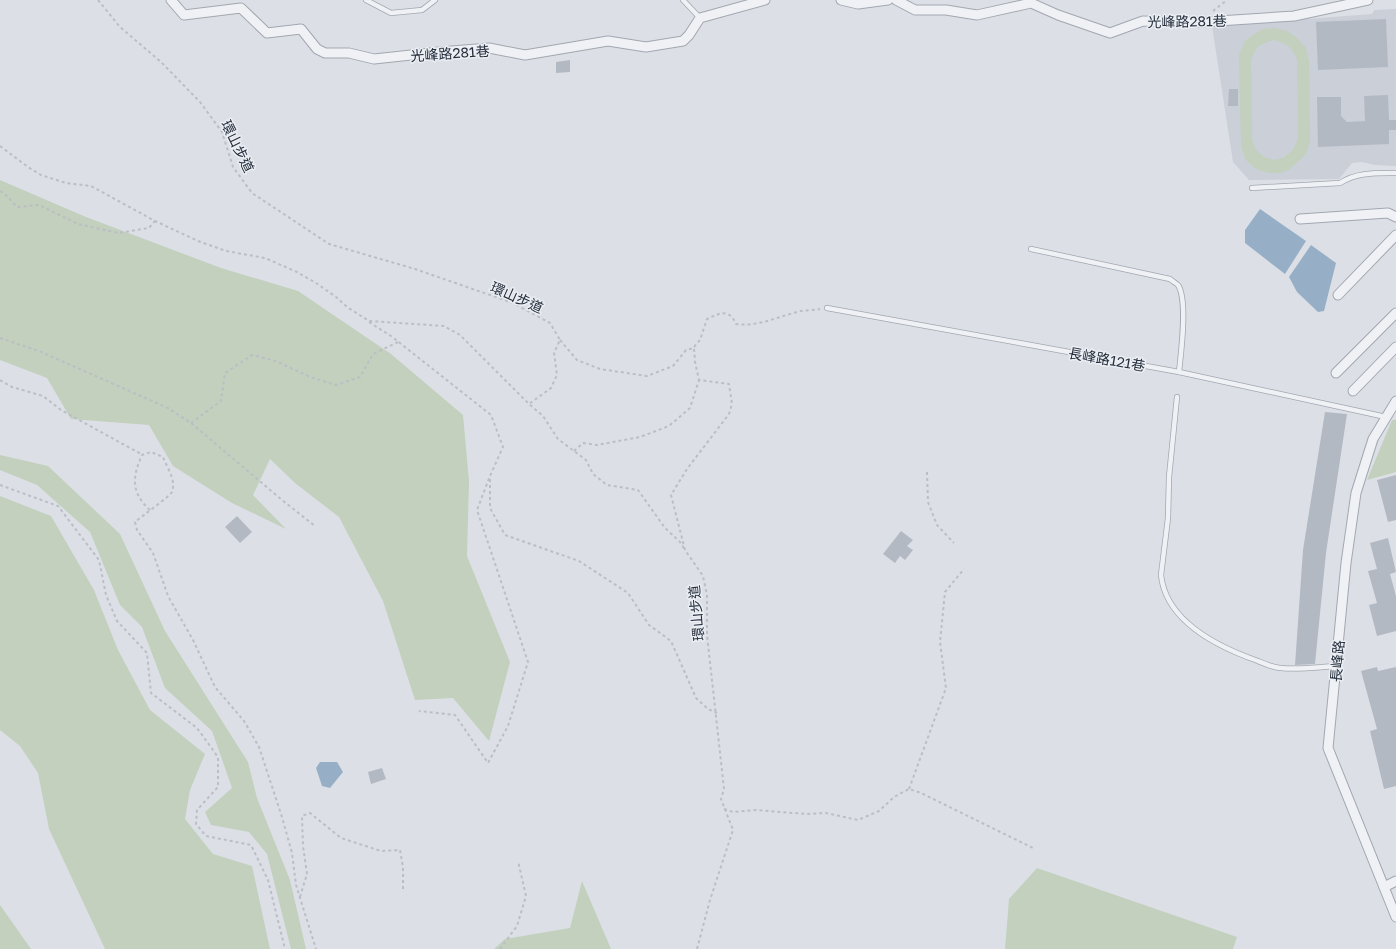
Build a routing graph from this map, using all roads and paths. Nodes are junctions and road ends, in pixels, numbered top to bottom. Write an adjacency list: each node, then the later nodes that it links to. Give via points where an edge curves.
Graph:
1 (98, 0): 26 (path, 環山步道, via 120,27 161,62 200,102 222,132 233,167 252,193 329,244 513,303 550,323)
2 (171, 0): 11 (street, 光峰路281巷, via 184,15 241,8 267,33 301,29 317,49 325,53 349,53 374,59 489,48 525,55 608,41 646,47 683,41)
3 (366, 0): 4 (lane, via 391,13 422,10)
4 (436, 0)
5 (683, 0): 11 (lane)
6 (765, 0): 11 (street)
7 (841, 0): 8 (street, via 858,4)
8 (888, 0)
9 (896, 0): 10 (street, 光峰路281巷, via 915,10 977,14 1031,3 1110,33 1143,21 1203,22 1294,16)
10 (1368, 0)
11 (700, 18)
12 (0, 146): 18 (path, via 41,175 66,183 90,186)
13 (1396, 173): 14 (lane, via 1364,174 1340,183)
14 (1252, 188)
15 (0, 191): 18 (path, via 17,207 39,205 78,224 118,233 149,228)
16 (1396, 218): 17 (street, via 1388,213)
17 (1300, 219)
18 (155, 221): 24 (path, via 212,246 265,258 297,272)
19 (1394, 240): 21 (street)
20 (1030, 249): 30 (lane, via 1170,279 1178,285 1183,308)
21 (1338, 295)
22 (827, 308): 29 (path, via 801,311 745,325 736,324 733,316 728,313 718,314 706,318 700,340); 30 (lane, 長峰路121巷)
23 (1396, 313): 31 (street)
24 (369, 321): 27 (path); 37 (path, via 444,326 460,335)
25 (0, 338): 39 (path, via 40,351 133,392 168,408)
26 (560, 340): 29 (path, 環山步道, via 577,360 600,369 647,376 673,366 686,350); 37 (path, via 554,353 557,375 551,388)
27 (398, 342): 39 (path, via 373,354 360,377 336,385 310,377 276,361 252,355 226,374 221,401); 43 (path, via 491,415 503,447)
28 (1396, 347): 34 (street)
29 (694, 348): 33 (path)
30 (1180, 372): 38 (lane, 長峰路121巷)
31 (1336, 373)
32 (0, 380): 41 (path, via 12,387 43,396 61,410)
33 (699, 380): 40 (path, via 690,408 669,426 640,438 597,445 583,443); 48 (path, 環山步道, via 729,384 732,404 729,414 687,469 671,495)
34 (1353, 392)
35 (1177, 397): 50 (lane, via 1161,575 1173,606 1185,621 1208,638 1244,656 1280,668)
36 (1396, 401): 38 (street, 長峰路)
37 (529, 404): 40 (path, via 542,416 558,439)
38 (1386, 417): 50 (street, 長峰路, via 1373,439 1356,493)
39 (191, 423): 46 (path)
40 (574, 451): 48 (path, via 586,460 593,474 607,485 638,490 665,528)
41 (142, 455): 45 (path, via 135,479 137,494); 45 (path, via 152,452 163,457 172,478 172,493)
42 (927, 472): 47 (path, via 928,502 937,525)
43 (490, 476): 51 (path, via 477,510 528,662 508,726 488,763 455,715); 52 (path, via 490,508 505,535 579,561 628,593 649,625 671,641 696,698)
44 (0, 485): 62 (path, via 58,506 99,560 106,595 117,621 147,652 150,693 197,728 218,757 218,786 197,810 196,824 206,836 251,845 268,880)
45 (150, 510): 60 (path, via 135,522 137,530 153,553 168,596 193,640 215,687 244,721 259,747 292,853)
46 (315, 526)
47 (954, 543)
48 (685, 550): 52 (path, 環山步道, via 702,576 707,595 707,635)
49 (964, 569): 53 (path, via 945,592 940,642 946,688)
50 (1336, 666): 58 (street, 長峰路, via 1328,748)
51 (419, 712)
52 (717, 713): 54 (path, 環山步道, via 724,789 721,799)
53 (909, 789): 54 (path, via 894,797 878,811 858,820 826,813 757,810 733,812); 55 (path)
54 (724, 809): 65 (path, 環山步道, via 733,830)
55 (1035, 849)
56 (518, 860): 64 (path, via 526,896 517,926)
57 (1396, 881): 58 (street)
58 (1384, 887): 61 (street, 長峰路)
59 (403, 890): 60 (path, via 400,850 381,851 341,838 310,813 302,816 307,874)
60 (300, 898): 63 (path)
61 (1396, 917)
62 (285, 949)
63 (316, 949)
64 (500, 949)
65 (697, 949)

